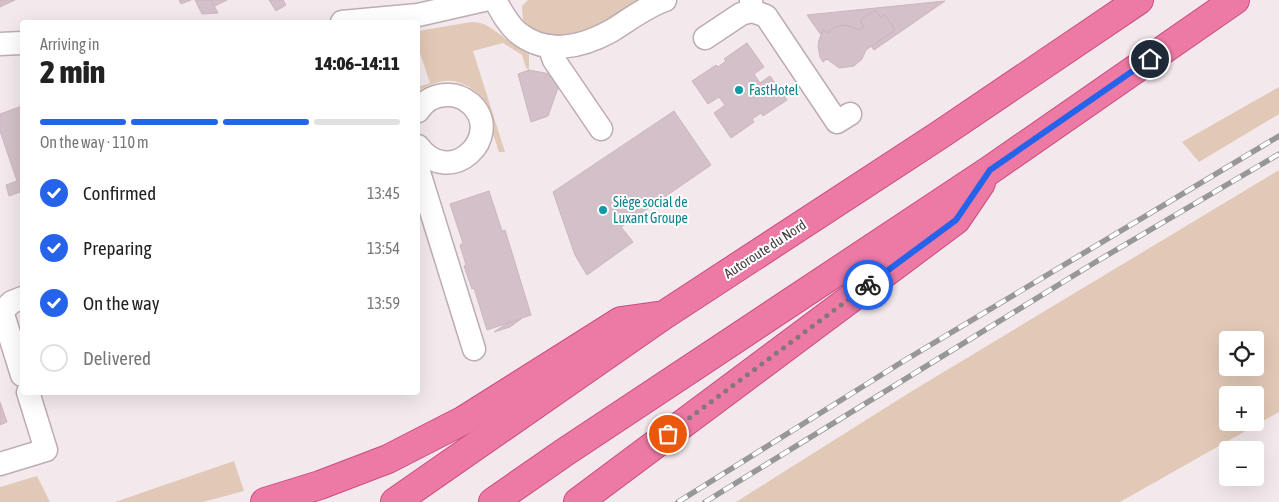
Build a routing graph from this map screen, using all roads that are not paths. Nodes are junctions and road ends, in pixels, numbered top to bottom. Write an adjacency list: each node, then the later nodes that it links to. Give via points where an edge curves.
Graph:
1 (484, 0): 7 (street, via 418,15)
2 (495, 0): 11 (street, via 517,31)
3 (665, 0): 11 (street, via 588,42 567,47)
4 (1139, 0): 19 (highway, Autoroute du Nord)
5 (1235, 0): 17 (highway)
6 (752, 6): 8 (street); 13 (street, via 766,16 837,122)
7 (364, 20)
8 (705, 38)
9 (20, 43): 10 (street)
10 (0, 44)
11 (549, 46): 14 (street, via 554,60)
12 (420, 108): 15 (street, via 430,98 453,95 473,106 481,128 475,150 466,158 444,163)
13 (850, 114)
14 (601, 130)
15 (420, 157)
16 (420, 160): 20 (street)
17 (990, 170): 26 (highway); 27 (highway, via 956,220)
18 (20, 299): 21 (street, via 2,311)
19 (664, 315): 24 (highway, via 621,321 464,420 388,459 320,486); 25 (highway, Autoroute du Nord)
20 (474, 349)
21 (20, 369)
22 (29, 395): 23 (street, via 46,450)
23 (0, 464)
24 (264, 502)
25 (395, 502)
26 (493, 502)
27 (578, 502)

